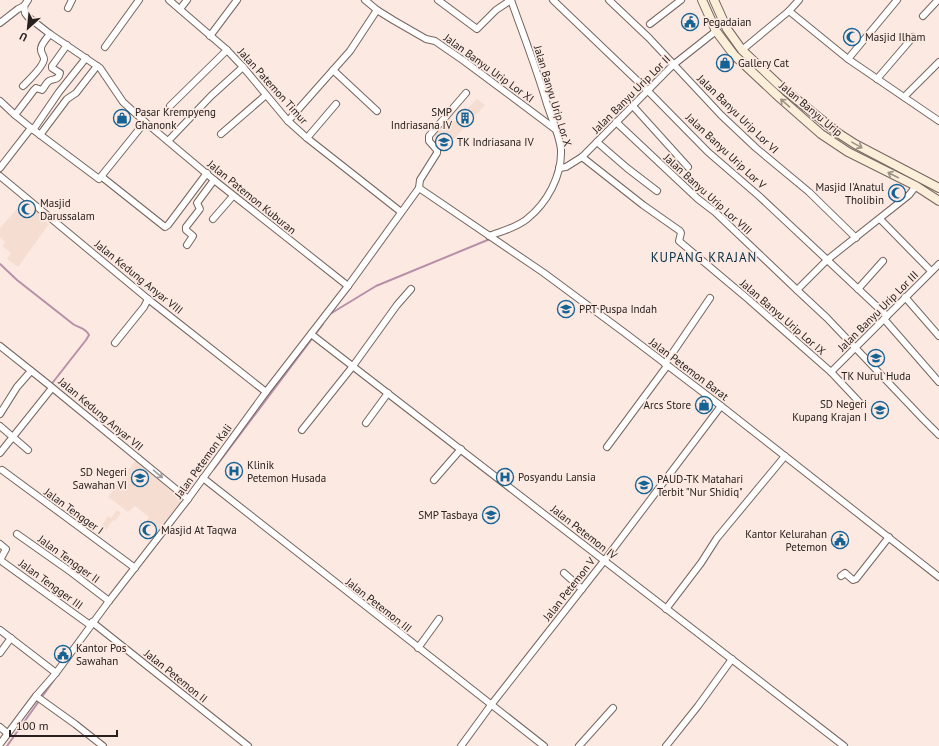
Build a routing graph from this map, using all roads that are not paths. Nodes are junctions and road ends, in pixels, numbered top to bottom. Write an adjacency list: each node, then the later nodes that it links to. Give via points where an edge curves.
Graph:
1 (72, 0): 19 (street)
2 (139, 0): 31 (street)
3 (169, 0): 20 (street, Jalan Patemon Timur)
4 (187, 0): 20 (street)
5 (237, 0): 28 (street)
6 (438, 0): 7 (street, via 477,29 496,10)
7 (511, 0): 58 (street, Jalan Banyu Urip Lor X)
8 (553, 0): 43 (street, Jalan Banyu Urip Lor V)
9 (610, 0): 37 (street, Jalan Banyu Urip Lor VI)
10 (681, 0): 25 (street)
11 (702, 0): 26 (main road, Jalan Banyu Urip)
12 (714, 0): 33 (main road, Jalan Banyu Urip, via 727,29)
13 (790, 0): 18 (street)
14 (897, 0): 35 (street)
15 (938, 0): 23 (street)
16 (368, 1): 21 (street, Jalan Banyu Urip Lor XI)
17 (26, 3): 24 (street); 27 (street, Jalan Patemon Kuburan, via 25,13 28,17)
18 (797, 3): 22 (street)
19 (68, 8)
20 (180, 9): 28 (street, Jalan Patemon Timur)
21 (377, 10): 40 (street, via 360,37); 58 (street, Jalan Banyu Urip Lor XI, via 426,39 435,41)
22 (789, 11): 33 (street); 35 (street)
23 (923, 16)
24 (0, 23)
25 (650, 24)
26 (716, 31): 37 (street, Jalan Banyu Urip Lor II); 64 (main road, Jalan Banyu Urip, one-way to 26, via 734,55)
27 (50, 34): 30 (street, Jalan Patemon Kuburan); 42 (street, via 41,47 44,58 41,66)
28 (210, 36): 32 (street, Jalan Patemon Timur)
29 (913, 37): 41 (street)
30 (67, 45): 34 (street, Jalan Patemon Kuburan); 52 (street, via 52,66 60,73 56,80 49,82 42,90 36,88)
31 (105, 47)
32 (227, 50): 39 (street, Jalan Patemon Timur); 50 (street)
33 (742, 50): 59 (main road, Jalan Banyu Urip, via 780,86)
34 (86, 58): 38 (street, Jalan Patemon Kuburan); 57 (street)
35 (848, 59): 41 (street)
36 (939, 62): 46 (street)
37 (673, 65): 43 (street, Jalan Banyu Urip Lor II); 84 (street, Jalan Banyu Urip Lor VI, via 721,115 809,192)
38 (97, 66): 55 (street, Jalan Patemon Kuburan, via 107,76 123,102); 61 (street, via 76,93 67,99)
39 (244, 67): 45 (street, Jalan Patemon Timur); 63 (street, via 211,96)
40 (333, 70): 51 (street); 53 (street)
41 (877, 79): 46 (street)
42 (23, 86)
43 (647, 90): 49 (street, Jalan Banyu Urip Lor II); 86 (street, Jalan Banyu Urip Lor V, via 708,152)
44 (466, 93): 75 (street, Jalan Petemon Kali, via 429,136 429,141 437,153 420,180)
45 (266, 94): 53 (street, Jalan Patemon Timur); 60 (street)
46 (904, 98): 54 (street)
47 (0, 100): 52 (street)
48 (336, 104): 62 (street)
49 (632, 105): 56 (street, Jalan Banyu Urip Lor II); 67 (street)
50 (170, 106)
51 (377, 111)
52 (14, 115): 57 (street)
53 (288, 121): 62 (street, Jalan Patemon Timur)
54 (939, 121)
55 (145, 122): 63 (street, Jalan Patemon Kuburan); 72 (street)
56 (616, 122): 65 (street, Jalan Banyu Urip Lor II); 92 (street, Jalan Banyu Urip Lor VIII)
57 (32, 129): 61 (street); 68 (street)
58 (555, 129): 69 (street, Jalan Banyu Urip Lor X, via 561,149)
59 (838, 133): 64 (main road); 76 (main road, Jalan Banyu Urip, one-way to 76)
60 (221, 134)
61 (40, 135): 72 (street, via 98,178)
62 (307, 138): 80 (street, Jalan Patemon Timur)
63 (168, 141): 70 (street, Jalan Patemon Kuburan)
64 (831, 141): 74 (main road, Jalan Banyu Urip, one-way to 64)
65 (597, 142): 66 (street, Jalan Banyu Urip Lor II); 77 (street)
66 (582, 157): 69 (street, Jalan Banyu Urip Lor II); 105 (street, Jalan Banyu Urip Lor IX, via 680,231 679,241)
67 (688, 167)
68 (0, 168)
69 (562, 168): 83 (street, Jalan Banyu Urip Lor X, via 545,201 527,219 512,228)
70 (206, 173): 72 (street, via 165,227); 73 (street, Jalan Patemon Kuburan)
71 (0, 176): 95 (street, Jalan Kedung Anyar VIII)
72 (102, 177)
73 (214, 180): 78 (street, Jalan Patemon Kuburan); 85 (street, via 197,203 200,209 186,227 193,236)
74 (916, 186): 79 (main road, Jalan Banyu Urip); 82 (street)
75 (419, 188): 80 (street, Jalan Petemon Kali); 83 (street, Jalan Petemon Barat)
76 (939, 188)
77 (657, 190)
78 (233, 196): 81 (street); 89 (street, Jalan Patemon Kuburan)
79 (939, 200)
80 (401, 212): 89 (street, Jalan Petemon Kali)
81 (213, 219)
82 (880, 219): 84 (street); 88 (street)
83 (489, 236): 102 (street, Jalan Petemon Barat, via 544,273)
84 (856, 238): 86 (street)
85 (187, 245)
86 (828, 260): 91 (street, Jalan Banyu Urip Lor V); 92 (street)
87 (883, 261): 91 (street)
88 (936, 268): 93 (street, Jalan Banyu Urip Lor III)
89 (348, 286): 97 (street, Jalan Petemon Kali)
90 (411, 289): 103 (street)
91 (858, 289): 96 (street, Jalan Banyu Urip Lor V)
92 (798, 290): 101 (street, Jalan Banyu Urip Lor VIII)
93 (905, 297): 96 (street, Jalan Banyu Urip Lor III); 98 (street)
94 (710, 298): 102 (street)
95 (148, 299): 99 (street); 108 (street, Jalan Kedung Anyar VIII)
96 (885, 318): 101 (street, Jalan Banyu Urip Lor III); 106 (street, Jalan Banyu Urip Lor V)
97 (313, 335): 103 (street, Jalan Petemon IV); 108 (street, Jalan Petemon Kali)
98 (939, 336)
99 (115, 344)
100 (0, 346): 104 (street, Jalan Kedung Anyar VII)
101 (855, 348): 105 (street, Jalan Banyu Urip Lor III); 116 (street, Jalan Banyu Urip Lor VIII)
102 (666, 365): 111 (street, Jalan Petemon Barat); 118 (street)
103 (353, 366): 109 (street, Jalan Petemon IV); 115 (street)
104 (31, 371): 107 (street, Jalan Kedung Anyar VII); 112 (street)
105 (831, 372): 110 (street, Jalan Banyu Urip Lor IX)
106 (939, 382)
107 (51, 387): 117 (street); 126 (street, Jalan Kedung Anyar VII, one-way to 126)
108 (266, 392): 124 (street, Jalan Petemon Kali)
109 (388, 393): 113 (street); 119 (street, Jalan Petemon IV)
110 (862, 405)
111 (721, 406): 122 (street, Jalan Petemon Barat); 131 (street, Jalan Petemon V)
112 (0, 414)
113 (366, 423)
114 (0, 426): 117 (street)
115 (302, 430)
116 (939, 435)
117 (12, 436): 120 (street); 121 (street)
118 (607, 447)
119 (461, 449): 125 (street); 131 (street, Jalan Petemon IV)
120 (28, 450)
121 (0, 453)
122 (785, 456): 128 (street, Jalan Petemon Barat); 138 (street, via 717,538)
123 (1, 471): 132 (street, Jalan Tengger I)
124 (205, 480): 126 (street, Jalan Petemon Kali); 143 (street, Jalan Petemon III)
125 (434, 480)
126 (188, 499): 132 (street, Jalan Petemon Kali)
127 (17, 534): 137 (street, Jalan Tengger II)
128 (889, 537): 134 (street, via 854,580 845,573); 135 (street, Jalan Petemon Barat)
129 (0, 544): 130 (street, via 6,548)
130 (0, 560): 140 (street, Jalan Tengger III)
131 (604, 560): 136 (street, Jalan Petemon V); 138 (street, Jalan Petemon IV)
132 (135, 568): 137 (street, Jalan Petemon Kali)
133 (564, 573): 136 (street)
134 (841, 576)
135 (939, 577)
136 (582, 589): 148 (street, Jalan Petemon V)
137 (108, 600): 140 (street, Jalan Petemon Kali)
138 (666, 609): 145 (street, Jalan Petemon IV)
139 (440, 619): 143 (street)
140 (93, 624): 146 (street, Jalan Petemon Kali); 154 (street, Jalan Petemon II)
141 (0, 630): 142 (street)
142 (11, 638): 144 (street); 146 (street)
143 (418, 648): 148 (street, Jalan Petemon III)
144 (0, 653)
145 (732, 659): 158 (street); 159 (street, Jalan Petemon IV)
146 (56, 673): 147 (street, Jalan Petemon Kali)
147 (39, 698): 151 (street, Jalan Petemon Kali); 153 (street)
148 (491, 705): 155 (street, Jalan Petemon V); 156 (street, Jalan Petemon III)
149 (612, 708): 157 (street)
150 (0, 727): 151 (street)
151 (7, 733): 152 (street, Jalan Petemon Kali)
152 (0, 744)
153 (103, 746)
154 (248, 746)
155 (461, 746)
156 (544, 746)
157 (579, 746)
158 (666, 746)
159 (844, 746)

